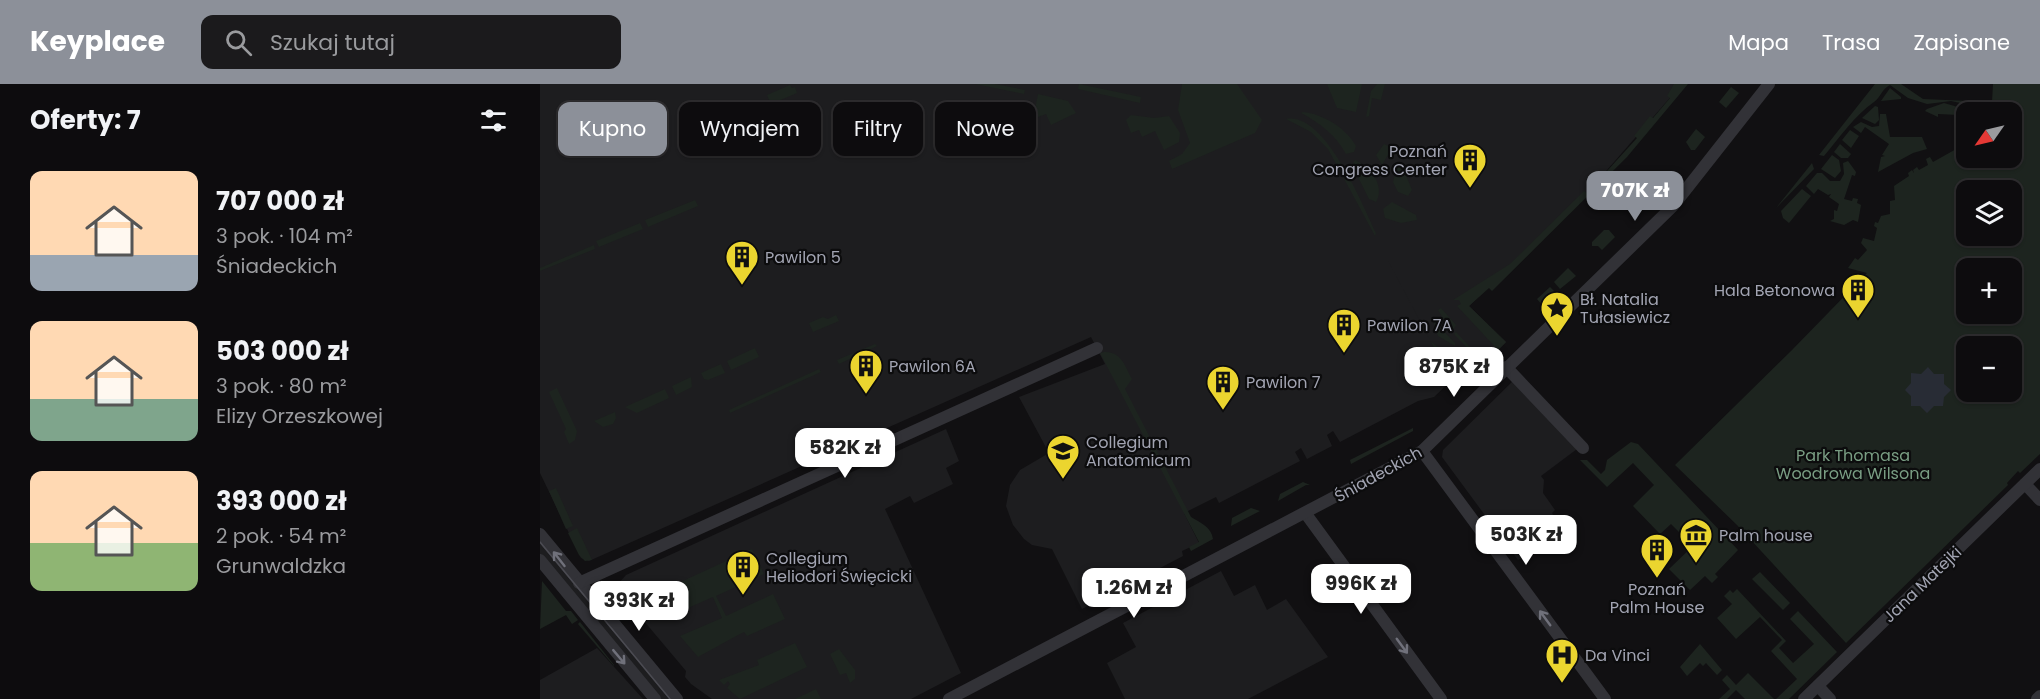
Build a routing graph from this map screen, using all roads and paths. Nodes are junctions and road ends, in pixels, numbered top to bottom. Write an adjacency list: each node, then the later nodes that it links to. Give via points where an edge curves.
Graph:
1 (1769, 84): 3 (street, Śniadeckich, via 1673,206)
2 (1097, 348): 12 (street)
3 (1506, 367): 4 (street); 5 (street, Śniadeckich)
4 (1583, 448)
5 (1422, 451): 9 (street, Śniadeckich); 19 (street, one-way to 5)
6 (2040, 470): 7 (street, Jana Matejki)
7 (2025, 484): 8 (street); 13 (street, Jana Matejki)
8 (2040, 500)
9 (1306, 514): 17 (street, Śniadeckich); 18 (street, one-way to 18)
10 (540, 534): 12 (street, one-way to 10)
11 (540, 560): 15 (street, one-way to 15)
12 (579, 583): 16 (street)
13 (1818, 686): 20 (street, Jana Matejki); 21 (street)
14 (2040, 696): 22 (street)
15 (655, 699)
16 (677, 699)
17 (949, 699)
18 (1441, 699)
19 (1605, 699)
20 (1804, 699)
21 (1830, 699)
22 (2037, 699)

